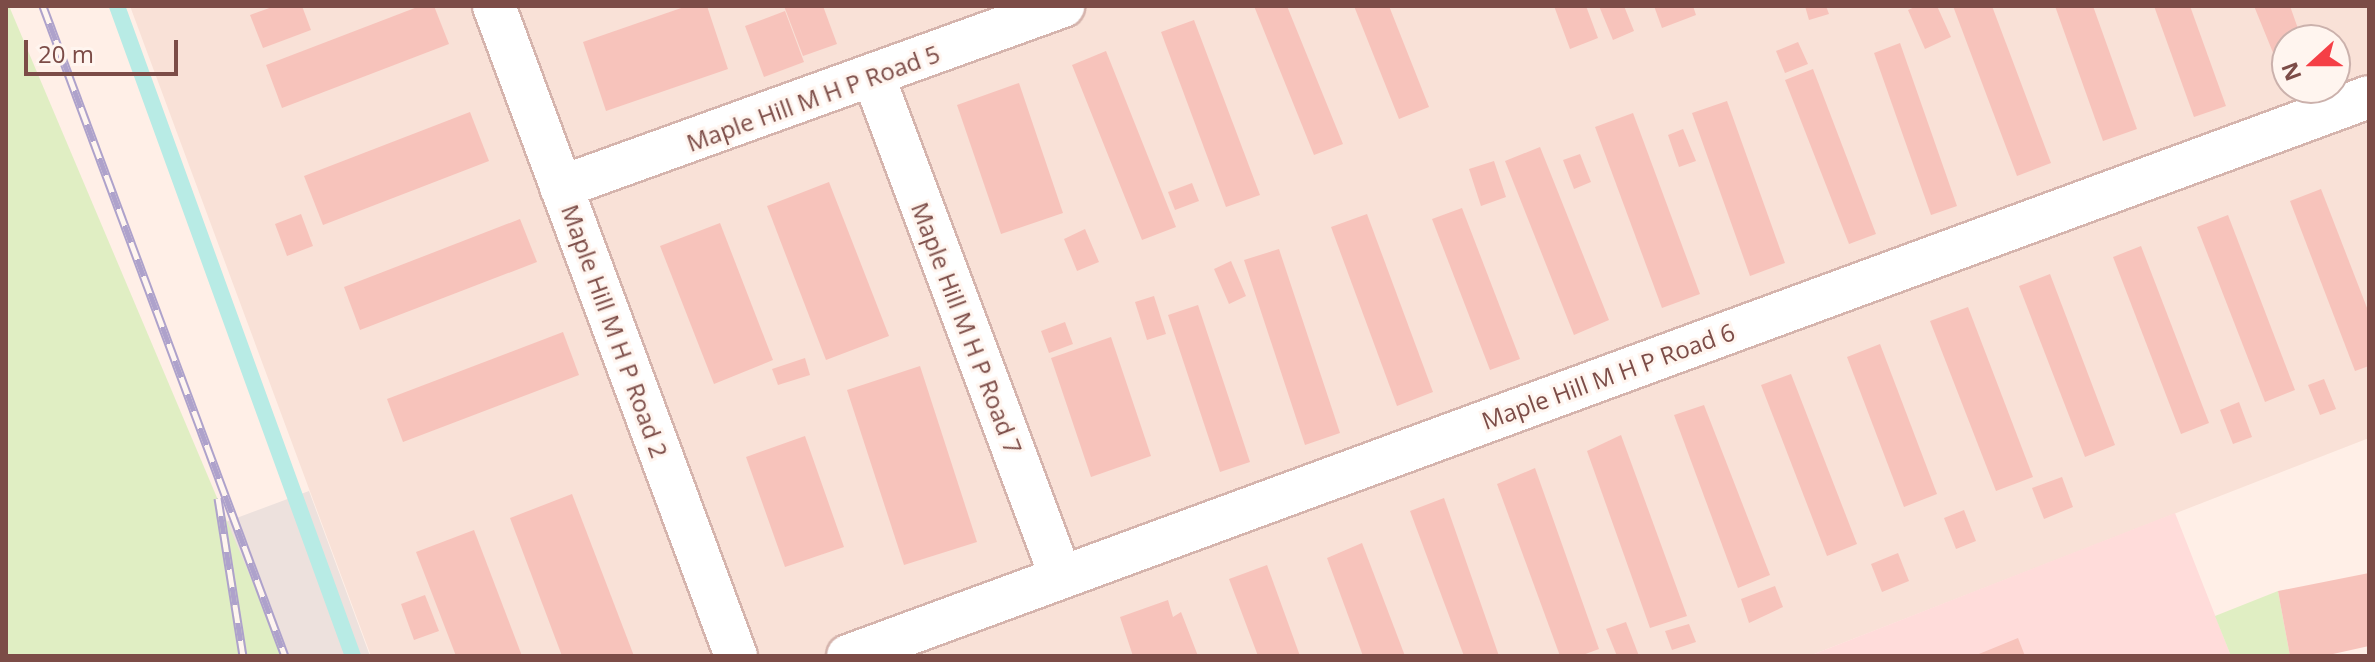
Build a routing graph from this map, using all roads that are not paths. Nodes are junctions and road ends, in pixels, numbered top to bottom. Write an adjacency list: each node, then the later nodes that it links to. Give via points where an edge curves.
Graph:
1 (494, 6): 5 (street, Maple Hill M H P Road 2)
2 (1063, 6): 3 (street, Maple Hill M H P Road 5)
3 (874, 78): 5 (street, Maple Hill M H P Road 5); 6 (street, Maple Hill M H P Road 7)
4 (2369, 97): 6 (street, Maple Hill M H P Road 6)
5 (561, 187): 7 (street, Maple Hill M H P Road 2)
6 (1061, 577): 8 (street, Maple Hill M H P Road 6)
7 (736, 656)
8 (848, 656)

